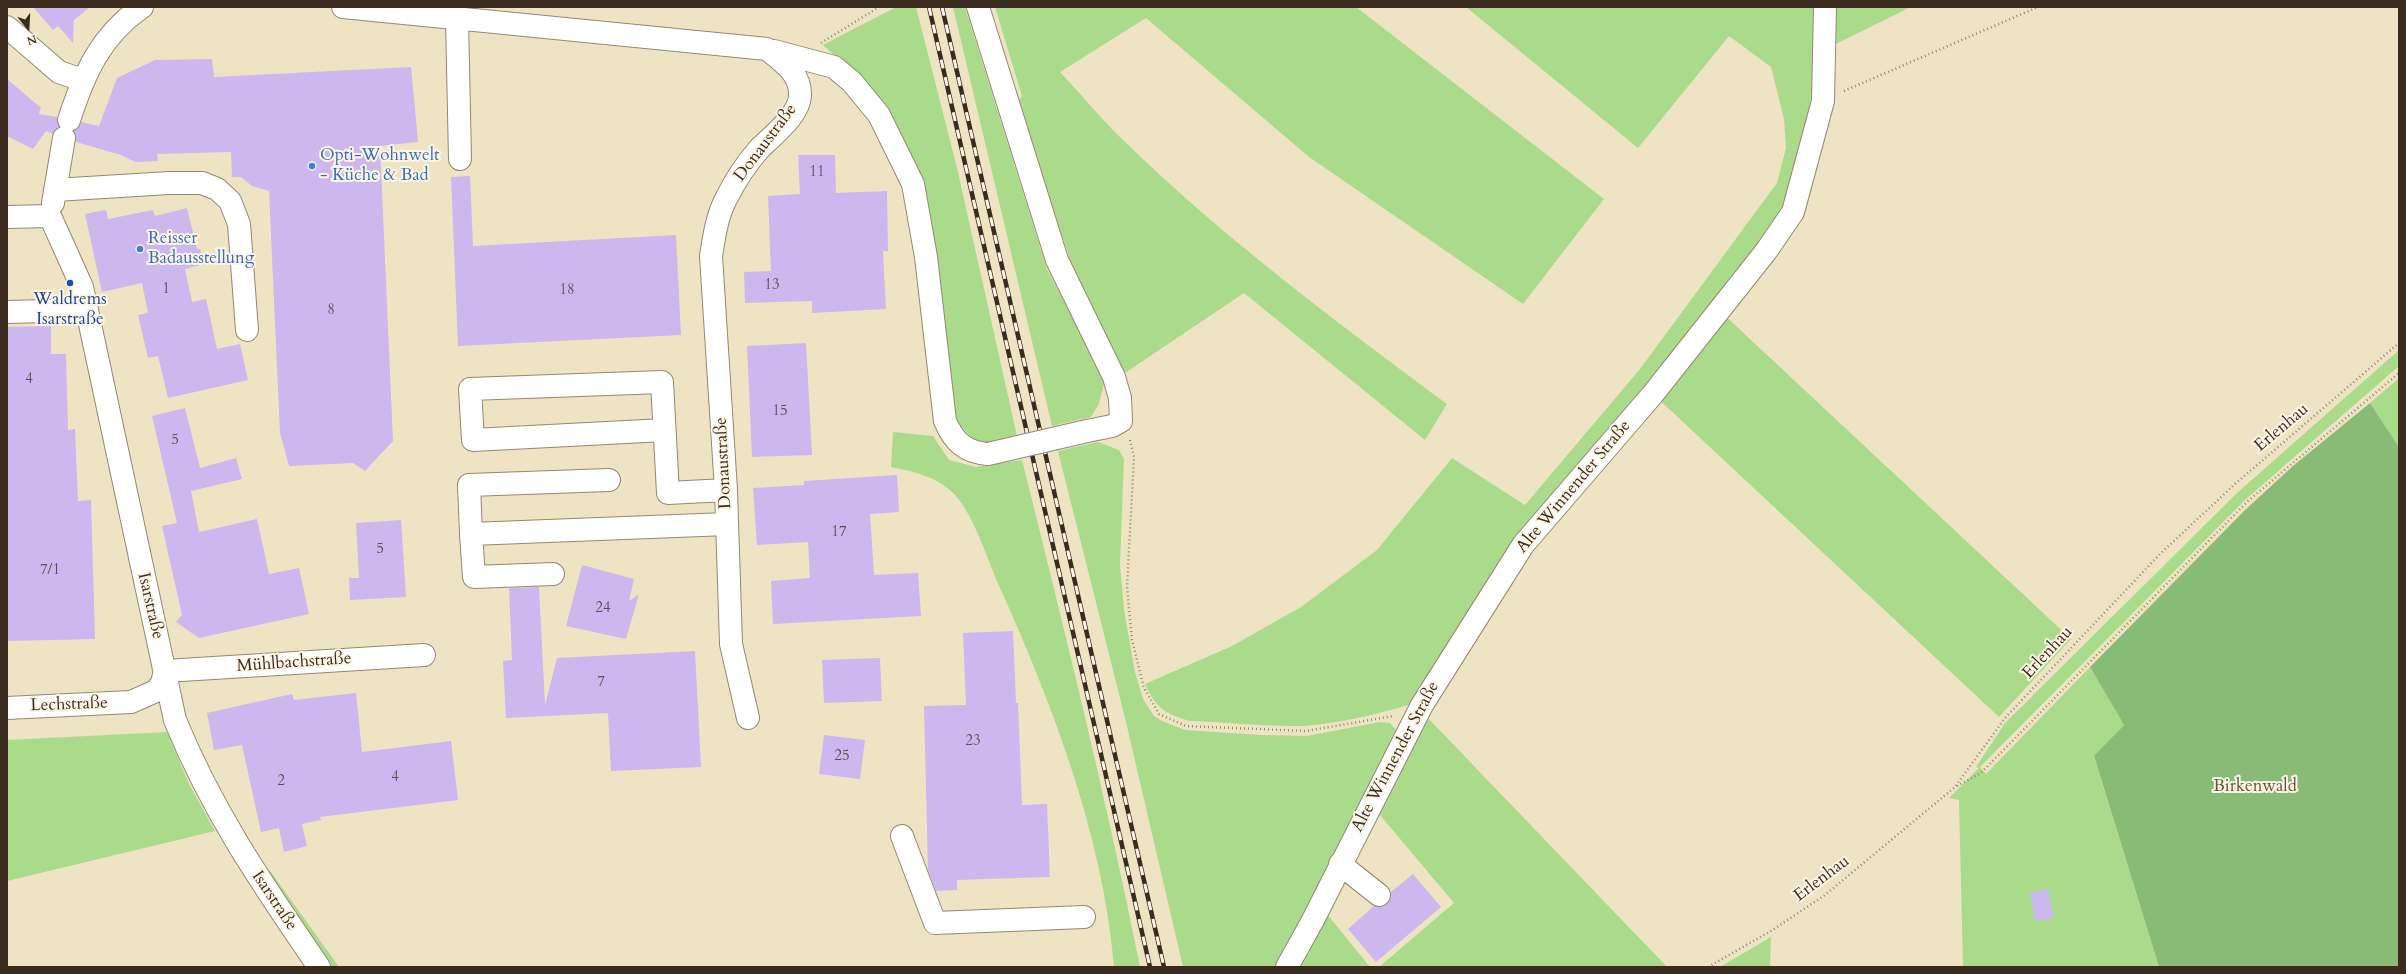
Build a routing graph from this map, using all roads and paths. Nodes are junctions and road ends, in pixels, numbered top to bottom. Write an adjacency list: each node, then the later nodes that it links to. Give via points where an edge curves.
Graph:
1 (142, 7): 11 (street, via 128,16 109,37 92,60)
2 (343, 7): 7 (street)
3 (879, 7): 10 (path)
4 (978, 7): 22 (street, via 1057,260 1114,377 1120,398)
5 (1825, 7): 12 (street, Alte Winnender Straße)
6 (2038, 7): 12 (path)
7 (458, 19): 9 (street); 13 (street)
8 (7, 27): 11 (street, via 59,72)
9 (767, 49): 10 (street); 25 (street, Donaustraße, via 795,73 801,95 782,128 759,149 726,198 714,235 711,256)
10 (797, 58): 22 (street, bridge, via 834,67 852,82 879,115 913,184 926,257 945,421 952,437 965,449 988,454 1112,426)
11 (82, 80): 14 (street, via 66,129)
12 (1823, 100): 32 (street, Alte Winnender Straße, via 1793,212 1767,250 1653,394 1523,545)
13 (460, 159)
14 (55, 190): 15 (street); 19 (street, via 169,183 202,183 217,189 230,202 239,224)
15 (50, 216): 16 (street); 17 (street, Isarstraße, via 82,287)
16 (7, 217)
17 (87, 310): 18 (street); 30 (street, Isarstraße)
18 (7, 312)
19 (247, 330)
20 (2399, 343): 34 (path, Erlenhau, via 2235,484 2160,554 2005,718)
21 (2399, 373): 34 (path, via 2248,501 1981,773)
22 (1121, 421): 32 (path, via 1129,435 1134,456 1127,587 1132,640 1144,688 1159,714 1186,726 1306,731 1384,716)
23 (664, 430): 23 (street, via 662,382 470,389 473,440); 25 (street, via 668,493)
24 (609, 480): 27 (street, via 469,485)
25 (726, 490): 26 (street, Donaustraße)
26 (727, 524): 27 (street); 33 (street, Donaustraße, via 732,644)
27 (471, 534): 28 (street, via 474,577)
28 (553, 574)
29 (424, 655): 30 (street, Mühlbachstraße)
30 (165, 671): 31 (street, Lechstraße, via 162,683 156,691 131,702); 39 (street, Isarstraße, via 175,720 193,764 237,846)
31 (7, 708)
32 (1416, 715): 36 (street, Alte Winnender Straße)
33 (748, 718)
34 (1955, 787): 41 (path, Erlenhau, via 1825,895 1771,931)
35 (902, 836): 38 (street, via 935,923)
36 (1340, 864): 37 (street); 40 (street, Alte Winnender Straße)
37 (1379, 894)
38 (1084, 917)
39 (319, 967)
40 (1287, 967)
41 (1708, 967)

